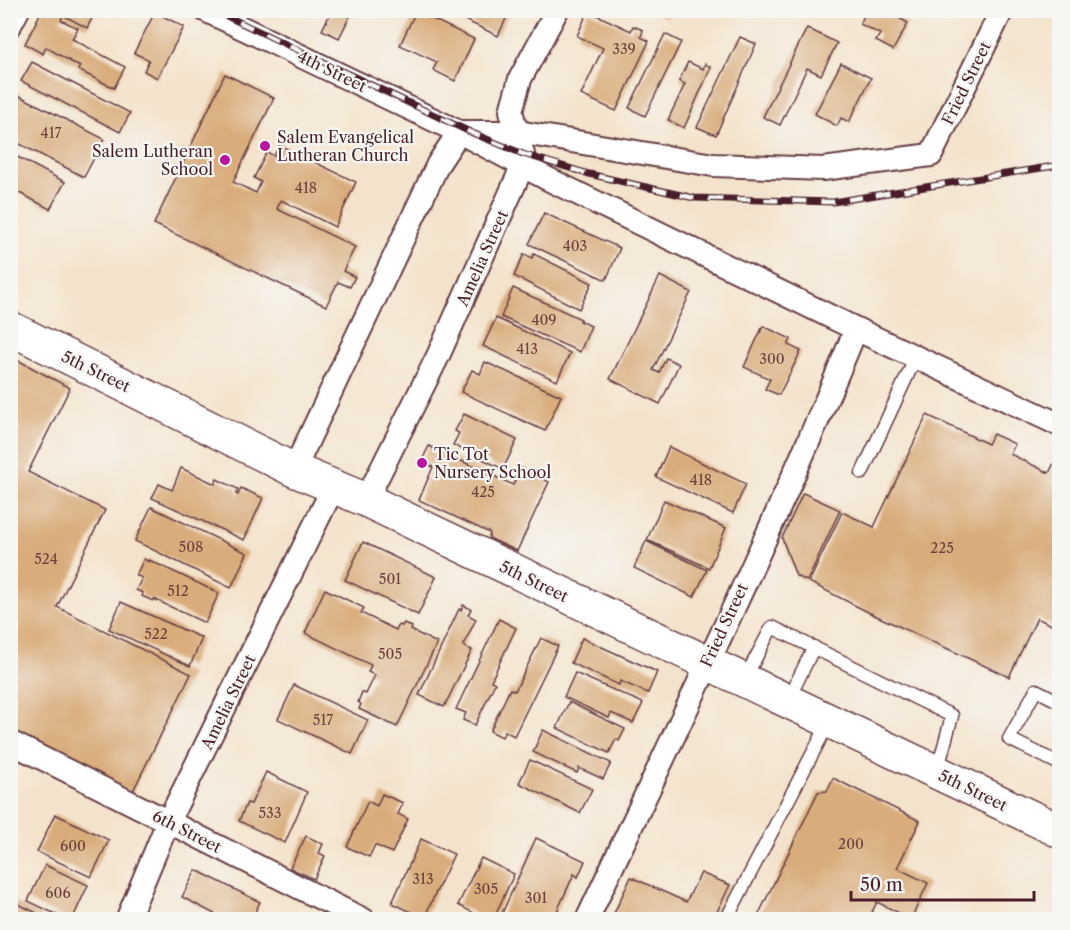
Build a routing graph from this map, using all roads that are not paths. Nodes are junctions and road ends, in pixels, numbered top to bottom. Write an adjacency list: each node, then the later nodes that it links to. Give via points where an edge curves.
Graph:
1 (18, 10): 5 (street)
2 (205, 10): 6 (street, 4th Street)
3 (557, 10): 7 (street, via 520,79 511,111)
4 (1002, 10): 7 (street, Fried Street, via 930,155 823,169 713,165)
5 (10, 25)
6 (459, 132): 7 (street); 8 (street, 4th Street); 13 (street, via 438,165)
7 (518, 132): 8 (street)
8 (523, 165): 10 (street, 4th Street); 16 (street, Amelia Street, via 438,356)
9 (10, 328): 13 (main road, 5th Street)
10 (856, 329): 11 (street, 4th Street); 18 (street, Fried Street)
11 (916, 357): 12 (street, 4th Street); 14 (lane)
12 (1059, 425)
13 (294, 470): 15 (main road, 5th Street)
14 (862, 473)
15 (334, 486): 16 (main road, 5th Street); 26 (street, Amelia Street)
16 (366, 500): 18 (main road, 5th Street)
17 (814, 647): 19 (lane, via 772,627); 20 (lane); 25 (lane, via 952,716)
18 (707, 664): 19 (main road, 5th Street); 30 (street, Fried Street)
19 (743, 681): 20 (main road, 5th Street)
20 (787, 701): 22 (main road, 5th Street)
21 (1059, 702): 24 (lane, via 1036,690 1009,739)
22 (829, 721): 25 (main road, 5th Street); 31 (lane)
23 (10, 742): 26 (street, 6th Street)
24 (1059, 764)
25 (937, 772): 27 (main road, 5th Street)
26 (168, 822): 28 (street, Amelia Street); 29 (street, 6th Street)
27 (1059, 831)
28 (126, 920)
29 (364, 920)
30 (587, 920)
31 (726, 920)

